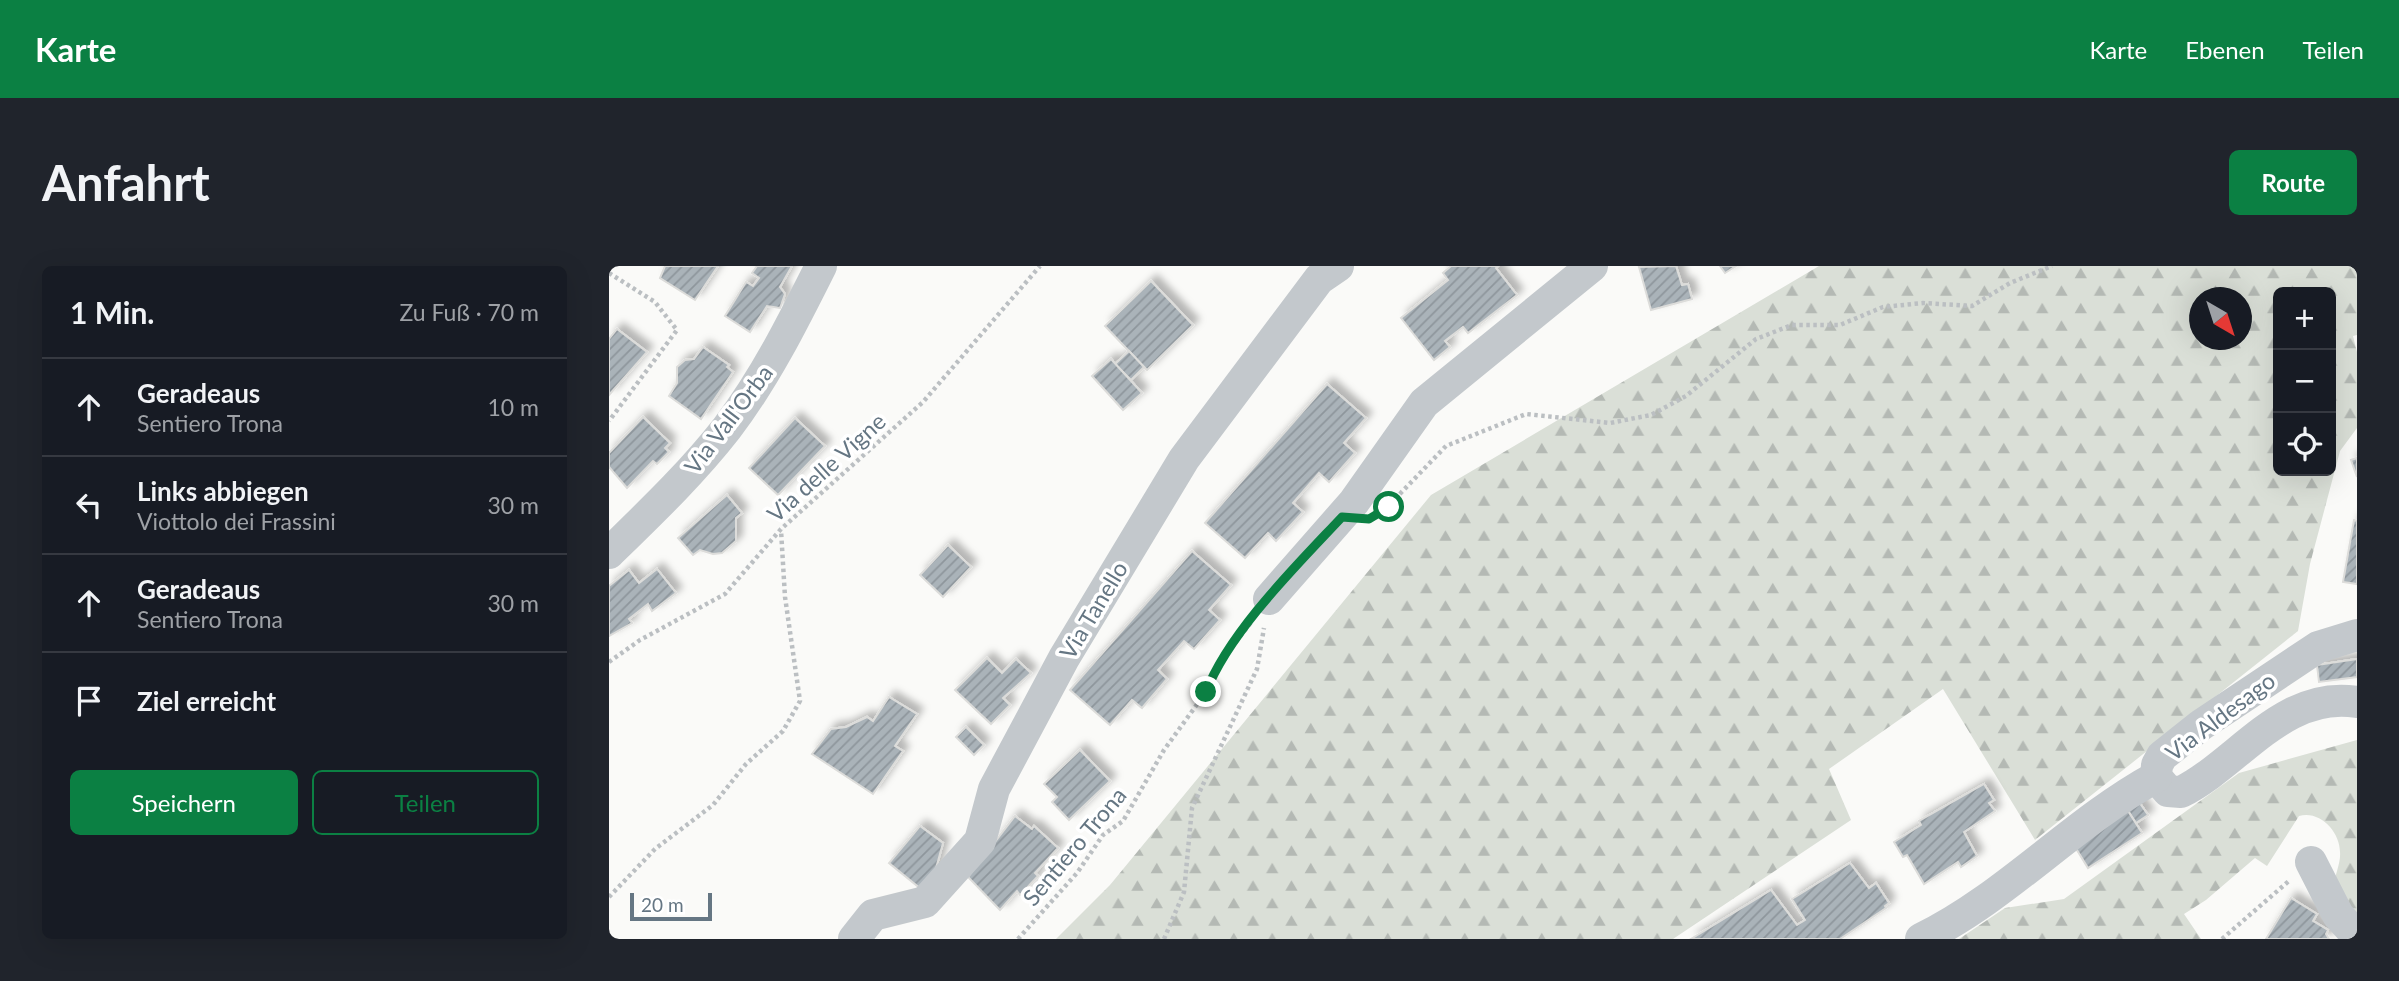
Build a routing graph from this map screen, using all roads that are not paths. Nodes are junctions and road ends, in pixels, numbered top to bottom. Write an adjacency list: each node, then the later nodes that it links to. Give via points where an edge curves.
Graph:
1 (821, 266): 4 (street, Via Vall'Orba, via 766,371 727,428)
2 (1338, 266): 11 (street, Via Tanello, via 1319,279 1184,459 1019,741 994,789 980,841 925,902 873,915)
3 (1592, 266): 5 (street, via 1424,402 1354,502)
4 (609, 552)
5 (1269, 599)
6 (2357, 635): 8 (street, Via Aldesago, via 2318,647 2201,725 2162,756)
7 (2357, 702): 8 (street, Via Aldesago, via 2322,703 2284,718 2181,792 2168,791)
8 (2156, 777): 12 (street, via 2095,814 1970,912)
9 (2311, 862): 10 (street, via 2338,915)
10 (2357, 936)
11 (854, 939)
12 (1920, 939)

